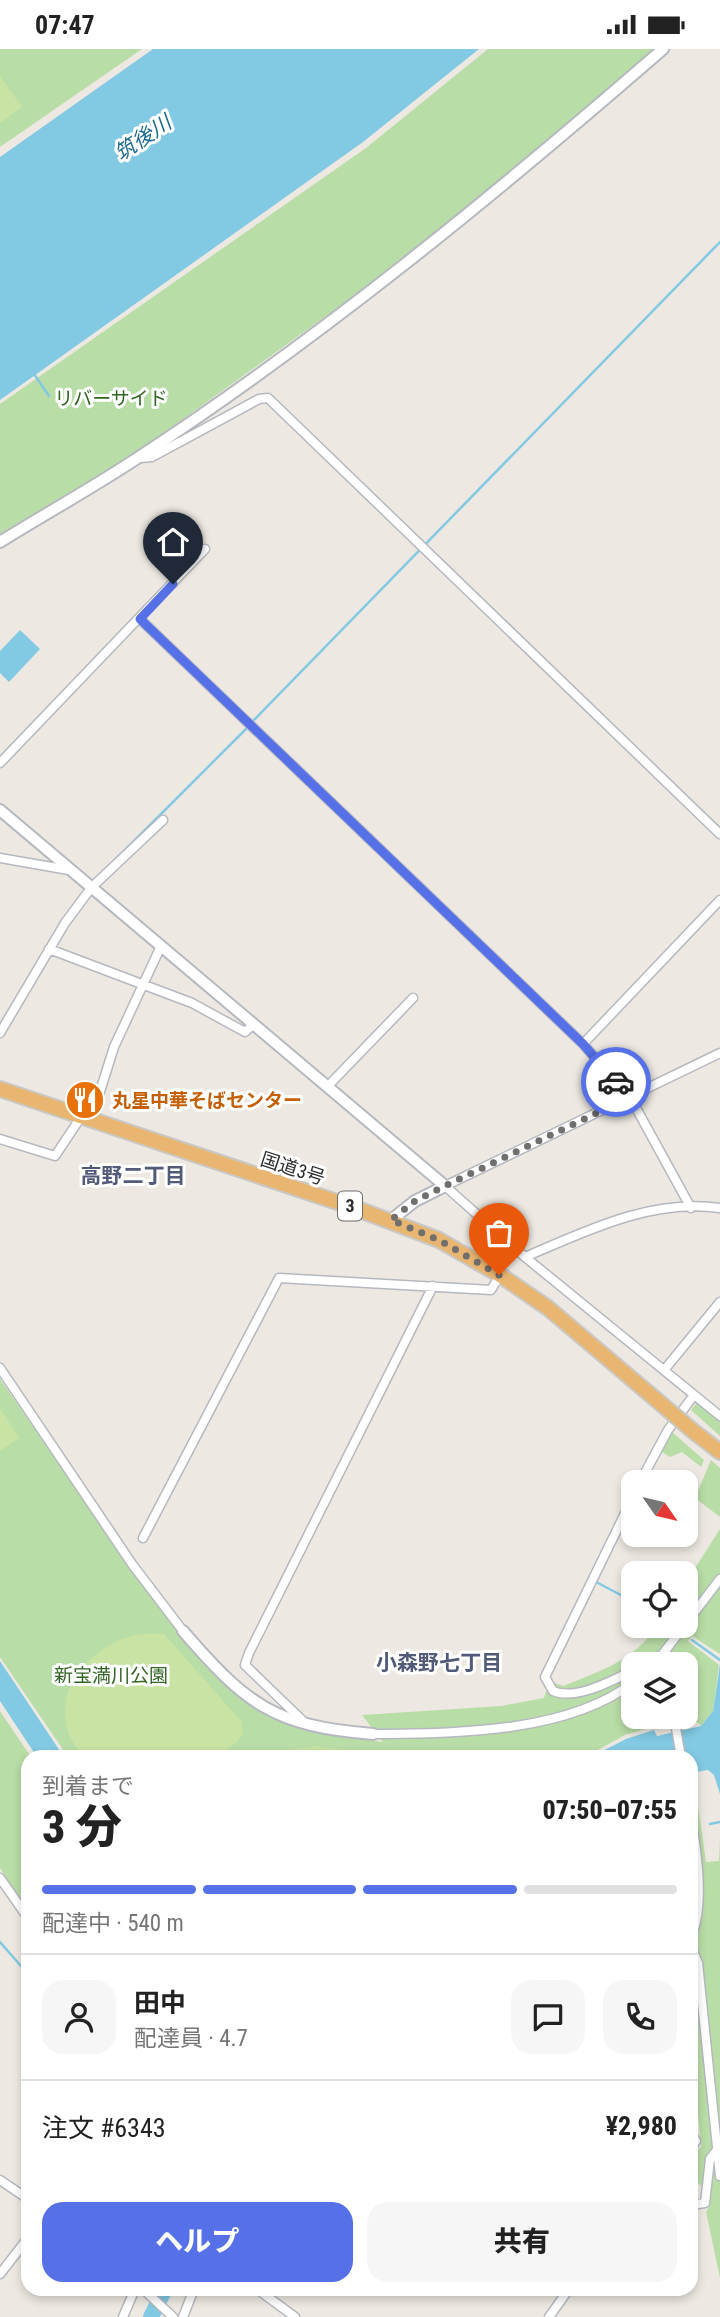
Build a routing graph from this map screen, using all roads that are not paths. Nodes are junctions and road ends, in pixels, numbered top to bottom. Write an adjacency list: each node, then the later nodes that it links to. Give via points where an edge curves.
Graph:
1 (663, 49): 2 (street, via 500,188)
2 (135, 459): 3 (street); 9 (street, via 152,457 268,398)
3 (0, 542)
4 (205, 549): 5 (street)
5 (140, 619): 6 (street); 20 (street)
6 (0, 763)
7 (0, 810): 11 (street)
8 (163, 820): 12 (street)
9 (720, 834)
10 (0, 858): 11 (street)
11 (70, 870): 12 (street)
12 (91, 888): 14 (street); 15 (street)
13 (720, 900): 20 (street)
14 (161, 946): 16 (street); 18 (street)
15 (50, 949): 16 (street); 19 (street)
16 (143, 983): 18 (street, via 245,1032); 25 (street)
17 (413, 998): 22 (street)
18 (254, 1024): 22 (street)
19 (0, 1033)
20 (583, 1044): 24 (street)
21 (720, 1053): 24 (street)
22 (327, 1087): 27 (street)
23 (0, 1089): 25 (highway, 国道3号 / 3)
24 (630, 1097): 27 (street); 28 (street)
25 (86, 1118): 26 (street, via 55,1156); 30 (highway, 国道3号 / 3)
26 (0, 1139)
27 (445, 1186): 30 (street); 31 (street)
28 (691, 1208): 29 (street); 31 (street, via 613,1219)
29 (720, 1209)
30 (391, 1220): 32 (highway, 国道3号 / 3, via 439,1240)
31 (525, 1257): 36 (street)
32 (499, 1275): 33 (street, via 491,1290); 39 (highway, 国道3号 / 3, bridge, via 548,1308)
33 (433, 1286): 42 (street, via 279,1278); 48 (street, via 245,1665)
34 (720, 1301): 36 (street)
35 (0, 1368): 44 (street, via 132,1564)
36 (665, 1369): 37 (street)
37 (694, 1395): 38 (street); 40 (street)
38 (720, 1416)
39 (720, 1452)
40 (646, 1470)
41 (621, 1522): 46 (street, via 545,1677 553,1691 566,1694)
42 (143, 1538)
43 (720, 1579): 45 (street)
44 (183, 1631): 48 (street, via 227,1679 257,1703)
45 (667, 1652)
46 (621, 1676)
47 (621, 1689): 50 (street, via 583,1708 504,1727)
48 (309, 1726): 50 (street)
49 (675, 1729): 51 (street)
50 (373, 1734)
51 (680, 1750)
52 (698, 1871): 54 (street)
53 (0, 1878): 55 (street)
54 (698, 1891)
55 (21, 1908)
56 (698, 1963): 57 (street)
57 (716, 2151): 58 (street); 61 (street, via 709,2159 705,2203)
58 (720, 2176)
59 (0, 2180): 60 (street)
60 (21, 2194)
61 (698, 2204)
62 (21, 2247): 63 (street)
63 (0, 2274)
64 (132, 2296): 69 (street)
65 (150, 2296): 70 (street)
66 (191, 2296): 71 (street)
67 (266, 2296): 72 (street)
68 (564, 2296): 73 (street)
69 (123, 2317)
70 (173, 2317)
71 (183, 2317)
72 (295, 2317)
73 (549, 2317)

